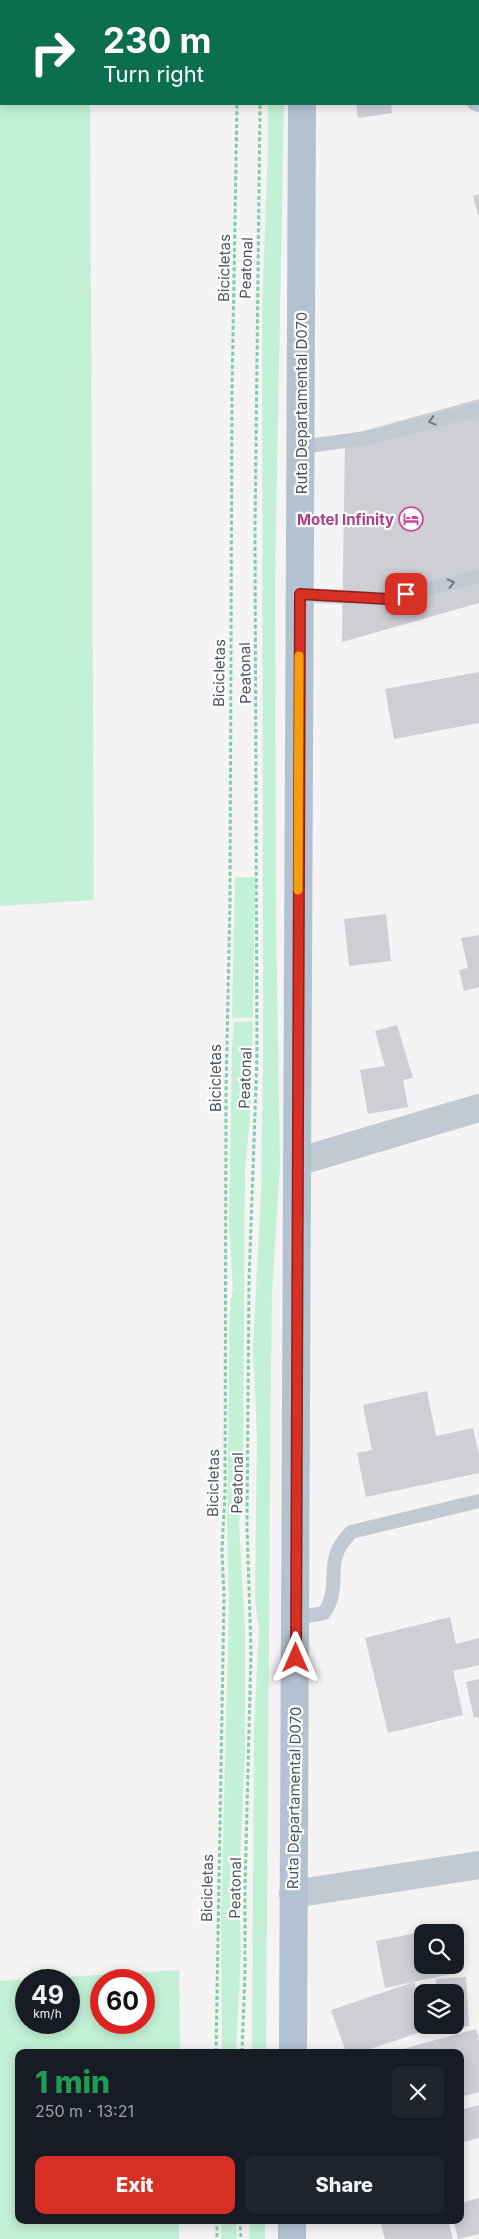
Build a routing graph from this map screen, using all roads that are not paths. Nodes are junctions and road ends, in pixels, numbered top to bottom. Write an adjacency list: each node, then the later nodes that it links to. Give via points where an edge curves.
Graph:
1 (302, 105): 3 (main road, Ruta Departamental D070)
2 (479, 409): 3 (lane, one-way to 3, via 374,437)
3 (300, 447): 5 (main road, Ruta Departamental D070)
4 (479, 576): 5 (lane, one-way to 4, via 388,599)
5 (300, 594): 7 (main road, Ruta Departamental D070)
6 (479, 1108): 7 (street)
7 (297, 1162): 9 (main road, Ruta Departamental D070)
8 (479, 1501): 9 (lane, via 351,1532 339,1548 334,1567 332,1602 324,1613)
9 (296, 1618): 11 (main road, Ruta Departamental D070)
10 (479, 1866): 11 (street)
11 (293, 1894): 12 (main road, Ruta Departamental D070)
12 (293, 2049)
13 (292, 2224): 14 (main road)
14 (292, 2239)

